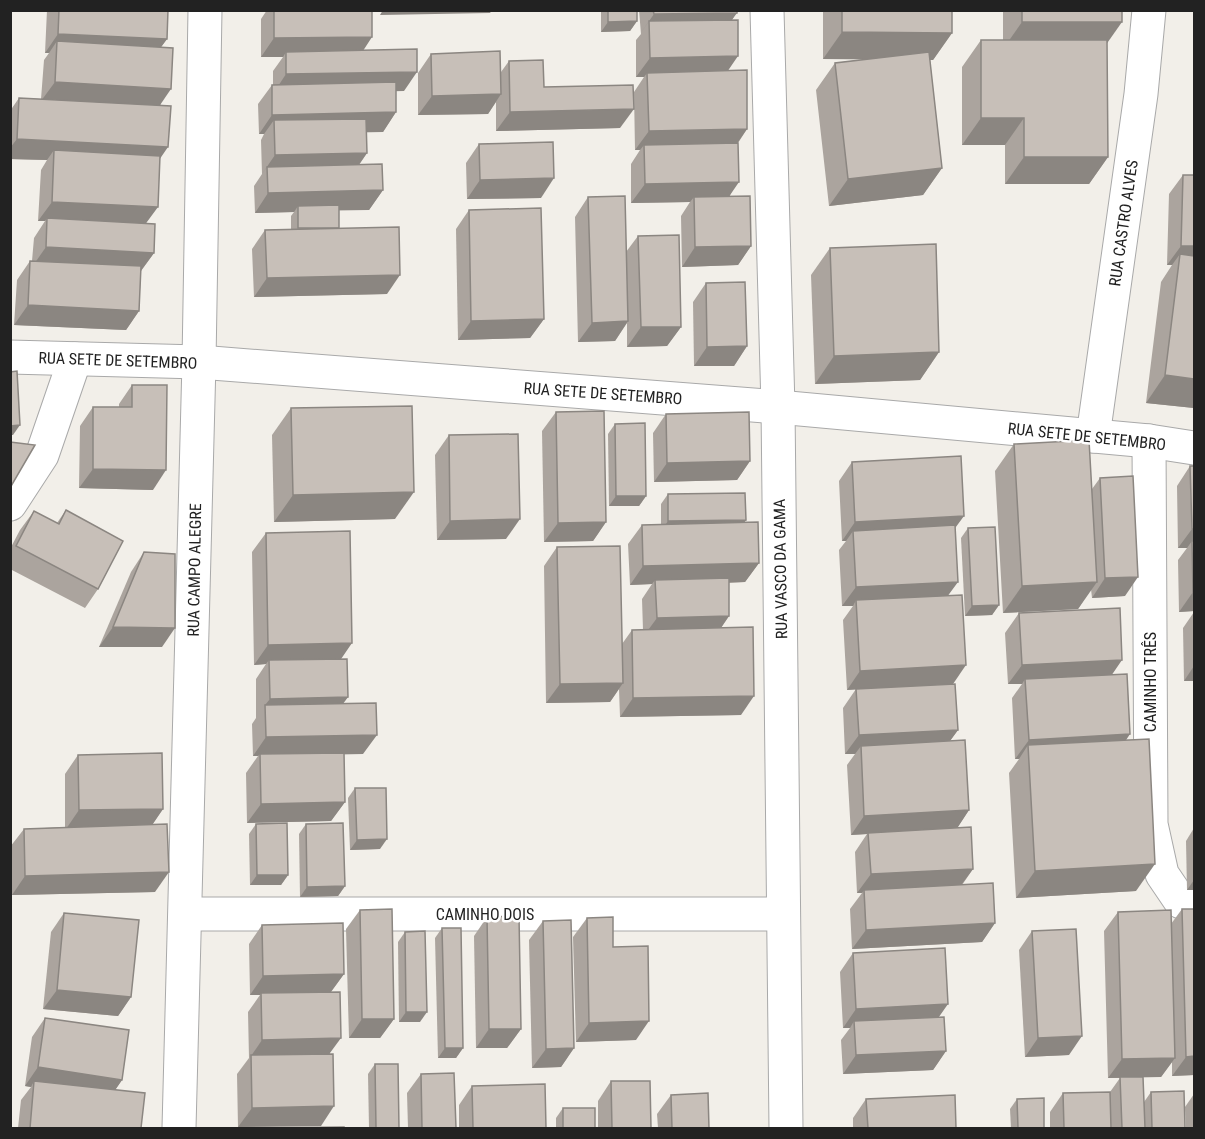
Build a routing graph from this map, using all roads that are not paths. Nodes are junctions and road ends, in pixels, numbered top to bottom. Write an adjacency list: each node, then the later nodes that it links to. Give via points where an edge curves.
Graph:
1 (205, 10): 6 (street, RUA CAMPO ALEGRE)
2 (767, 10): 7 (street, RUA VASCO DA GAMA)
3 (1149, 10): 8 (street, RUA CASTRO ALVES)
4 (10, 357): 5 (street, RUA SETE DE SETEMBRO)
5 (75, 358): 6 (street, RUA SETE DE SETEMBRO); 11 (street, via 42,455)
6 (199, 362): 7 (street, RUA SETE DE SETEMBRO); 13 (street, RUA CAMPO ALEGRE)
7 (778, 407): 8 (street, RUA SETE DE SETEMBRO); 14 (street, RUA VASCO DA GAMA)
8 (1093, 436): 9 (street, RUA SETE DE SETEMBRO)
9 (1149, 441): 10 (street, RUA SETE DE SETEMBRO); 12 (street, CAMINHO TRÊS, via 1151,824 1162,874 1181,902)
10 (1194, 448)
11 (10, 504)
12 (1194, 905)
13 (186, 914): 14 (street, CAMINHO DOIS); 15 (street, RUA CAMPO ALEGRE)
14 (783, 914): 16 (street, RUA VASCO DA GAMA)
15 (179, 1128)
16 (786, 1128)

